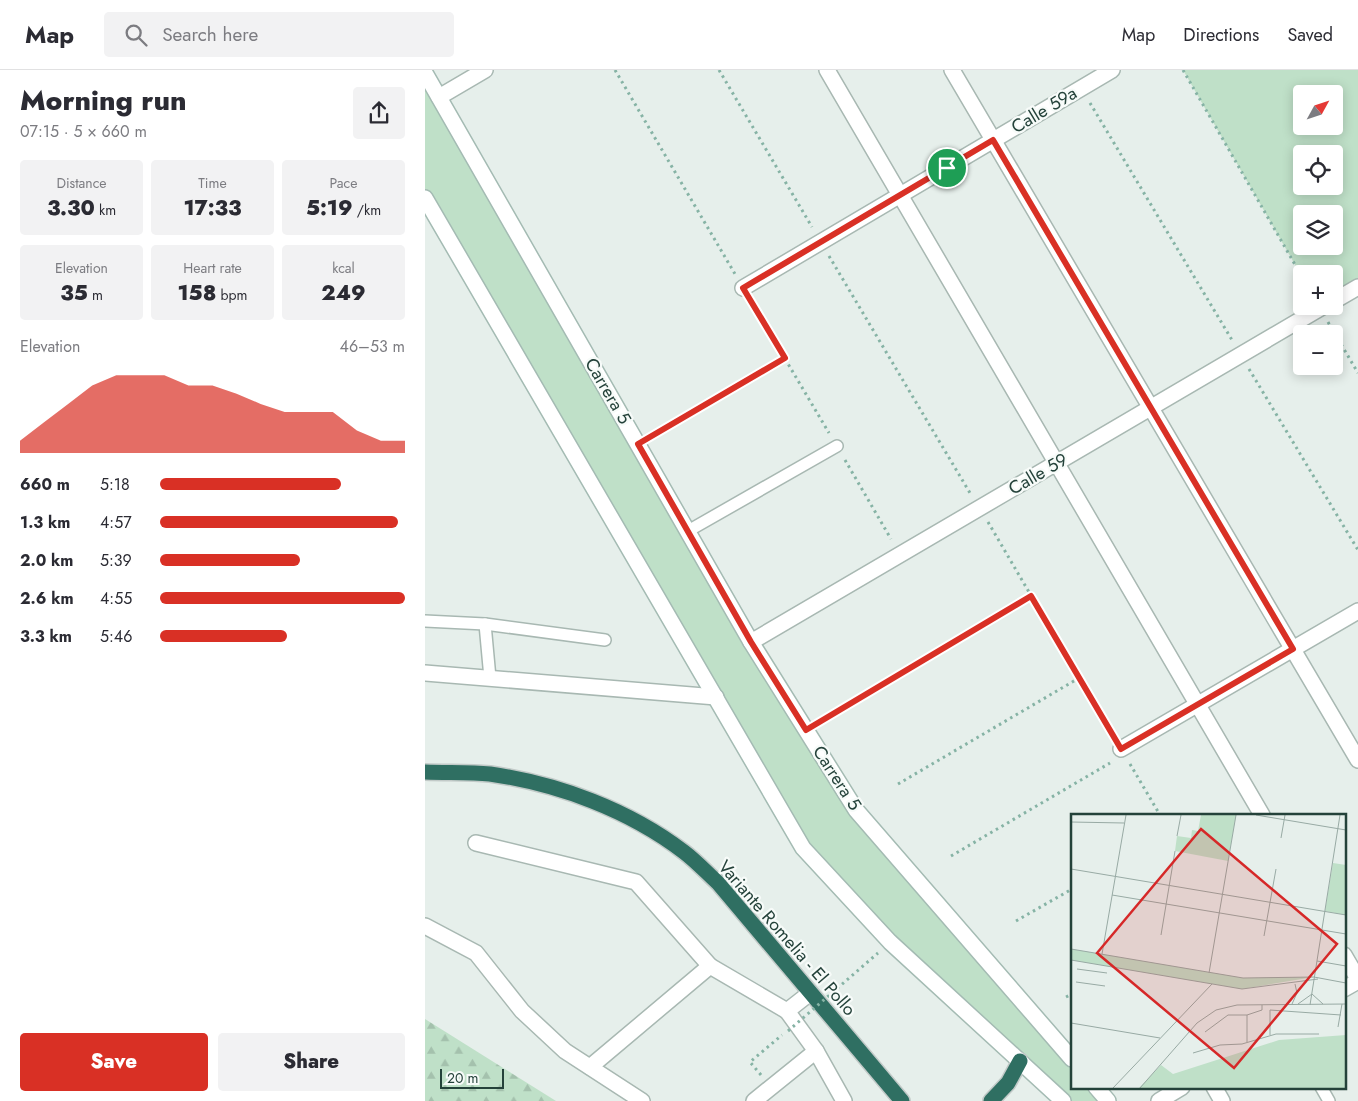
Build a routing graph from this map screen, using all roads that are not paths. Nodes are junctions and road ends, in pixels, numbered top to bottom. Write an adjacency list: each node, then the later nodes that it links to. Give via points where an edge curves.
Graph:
1 (485, 70): 6 (street)
2 (827, 70): 8 (street)
3 (952, 70): 7 (street)
4 (1112, 70): 7 (street, Calle 59a)
5 (425, 73): 6 (street, Carrera 5)
6 (439, 97): 17 (street, Carrera 5)
7 (993, 140): 8 (street, Calle 59a); 14 (street)
8 (900, 195): 11 (street, Calle 59a); 16 (street)
9 (425, 198): 26 (street)
10 (1358, 287): 12 (street, Calle 59)
11 (743, 288)
12 (1343, 295)
13 (1310, 315): 14 (street, Calle 59)
14 (1151, 408): 16 (street, Calle 59); 23 (street)
15 (837, 446): 17 (lane)
16 (1057, 464): 22 (street, Calle 59); 27 (street)
17 (688, 531): 22 (street, Carrera 5)
18 (1358, 611): 23 (street)
19 (425, 621): 20 (lane)
20 (485, 624): 21 (lane); 25 (lane)
21 (605, 640)
22 (751, 642): 41 (street, Carrera 5, via 856,810)
23 (1293, 649): 27 (street); 29 (street)
24 (425, 673): 25 (street)
25 (490, 678): 26 (street)
26 (716, 697): 42 (street, via 803,848 890,942)
27 (1198, 704): 28 (street); 31 (street)
28 (1123, 752)
29 (1358, 760)
30 (425, 772): 38 (highway, Variante Romelia - El Pollo, via 489,774 532,782 614,810 648,829 684,852 718,883)
31 (1261, 814)
32 (476, 843): 35 (street, via 636,882)
33 (425, 926): 43 (street, via 476,953 521,1011 565,1051)
34 (1346, 959): 36 (street)
35 (710, 966): 39 (street); 43 (street)
36 (1358, 980): 37 (street)
37 (1346, 988)
38 (809, 993): 39 (street); 51 (highway, Variante Romelia - El Pollo)
39 (787, 1011): 40 (street)
40 (816, 1051): 49 (street); 50 (street)
41 (1071, 1058)
42 (1020, 1061): 52 (highway, via 1008,1083); 53 (street)
43 (590, 1067): 48 (street)
44 (1097, 1088): 54 (street)
45 (1180, 1088): 55 (street)
46 (1215, 1088): 56 (street)
47 (1322, 1088): 57 (lane)
48 (642, 1101)
49 (754, 1101)
50 (843, 1101)
51 (902, 1101)
52 (991, 1101)
53 (1063, 1101)
54 (1108, 1101)
55 (1159, 1101)
56 (1222, 1101)
57 (1329, 1101)

